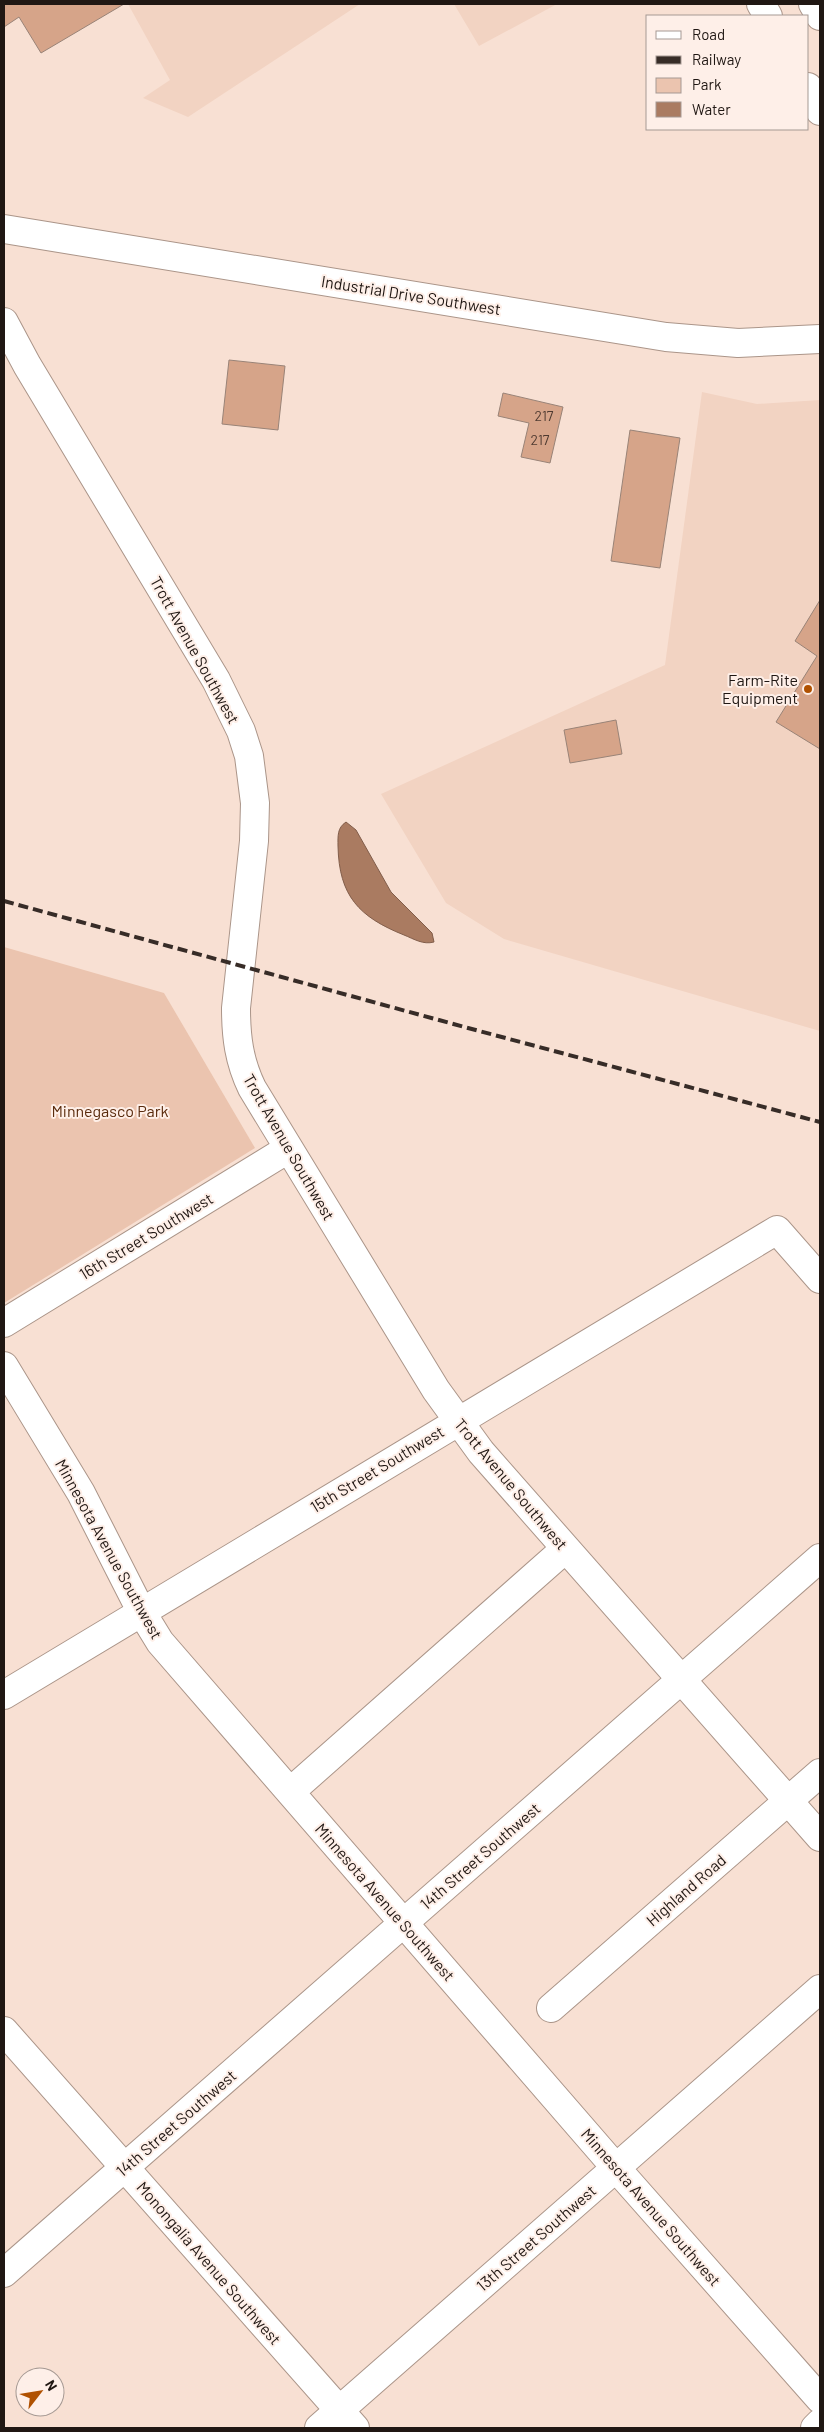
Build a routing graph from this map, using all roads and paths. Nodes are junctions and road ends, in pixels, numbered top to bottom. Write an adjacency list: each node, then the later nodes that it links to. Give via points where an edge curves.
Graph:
1 (761, 4): 3 (main road)
2 (813, 4): 4 (main road)
3 (767, 15)
4 (820, 16)
5 (809, 89): 7 (main road)
6 (809, 89): 8 (main road)
7 (820, 106)
8 (820, 111)
9 (4, 229): 11 (main road, Industrial Drive Southwest, via 666,337 738,343)
10 (4, 322): 12 (main road, Trott Avenue Southwest, via 216,680 241,731 249,756 256,803 236,1030 244,1072)
11 (820, 339)
12 (288, 1149): 14 (main road, 16th Street Southwest); 16 (main road, Trott Avenue Southwest, via 436,1390)
13 (820, 1279): 16 (main road, 15th Street Southwest, via 776,1230)
14 (4, 1323)
15 (4, 1366): 19 (main road, Minnesota Avenue Southwest, via 81,1493)
16 (458, 1420): 17 (main road, Trott Avenue Southwest, via 481,1452); 19 (main road, 15th Street Southwest)
17 (565, 1549): 20 (main road, Trott Avenue Southwest); 23 (main road)
18 (820, 1558): 20 (main road, 14th Street Southwest)
19 (141, 1612): 21 (main road, 15th Street Southwest); 23 (main road, Minnesota Avenue Southwest, via 160,1642)
20 (680, 1680): 24 (main road, Trott Avenue Southwest); 26 (main road, 14th Street Southwest)
21 (4, 1695)
22 (820, 1773): 24 (main road, Highland Road)
23 (290, 1792): 26 (main road, Minnesota Avenue Southwest)
24 (788, 1801): 25 (main road, Trott Avenue Southwest); 28 (main road, Highland Road)
25 (820, 1837)
26 (404, 1924): 30 (main road, 14th Street Southwest); 31 (main road, Minnesota Avenue Southwest)
27 (820, 1989): 31 (main road, 13th Street Southwest)
28 (551, 2008)
29 (4, 2031): 30 (main road, Monongalia Avenue Southwest)
30 (126, 2168): 32 (main road, 14th Street Southwest); 34 (main road, Monongalia Avenue Southwest)
31 (616, 2168): 33 (main road, Minnesota Avenue Southwest); 34 (main road, 13th Street Southwest)
32 (4, 2273)
33 (820, 2399)
34 (347, 2419): 36 (main road, 13th Street Southwest)
35 (820, 2423): 37 (main road)
36 (319, 2428)
37 (815, 2428)

